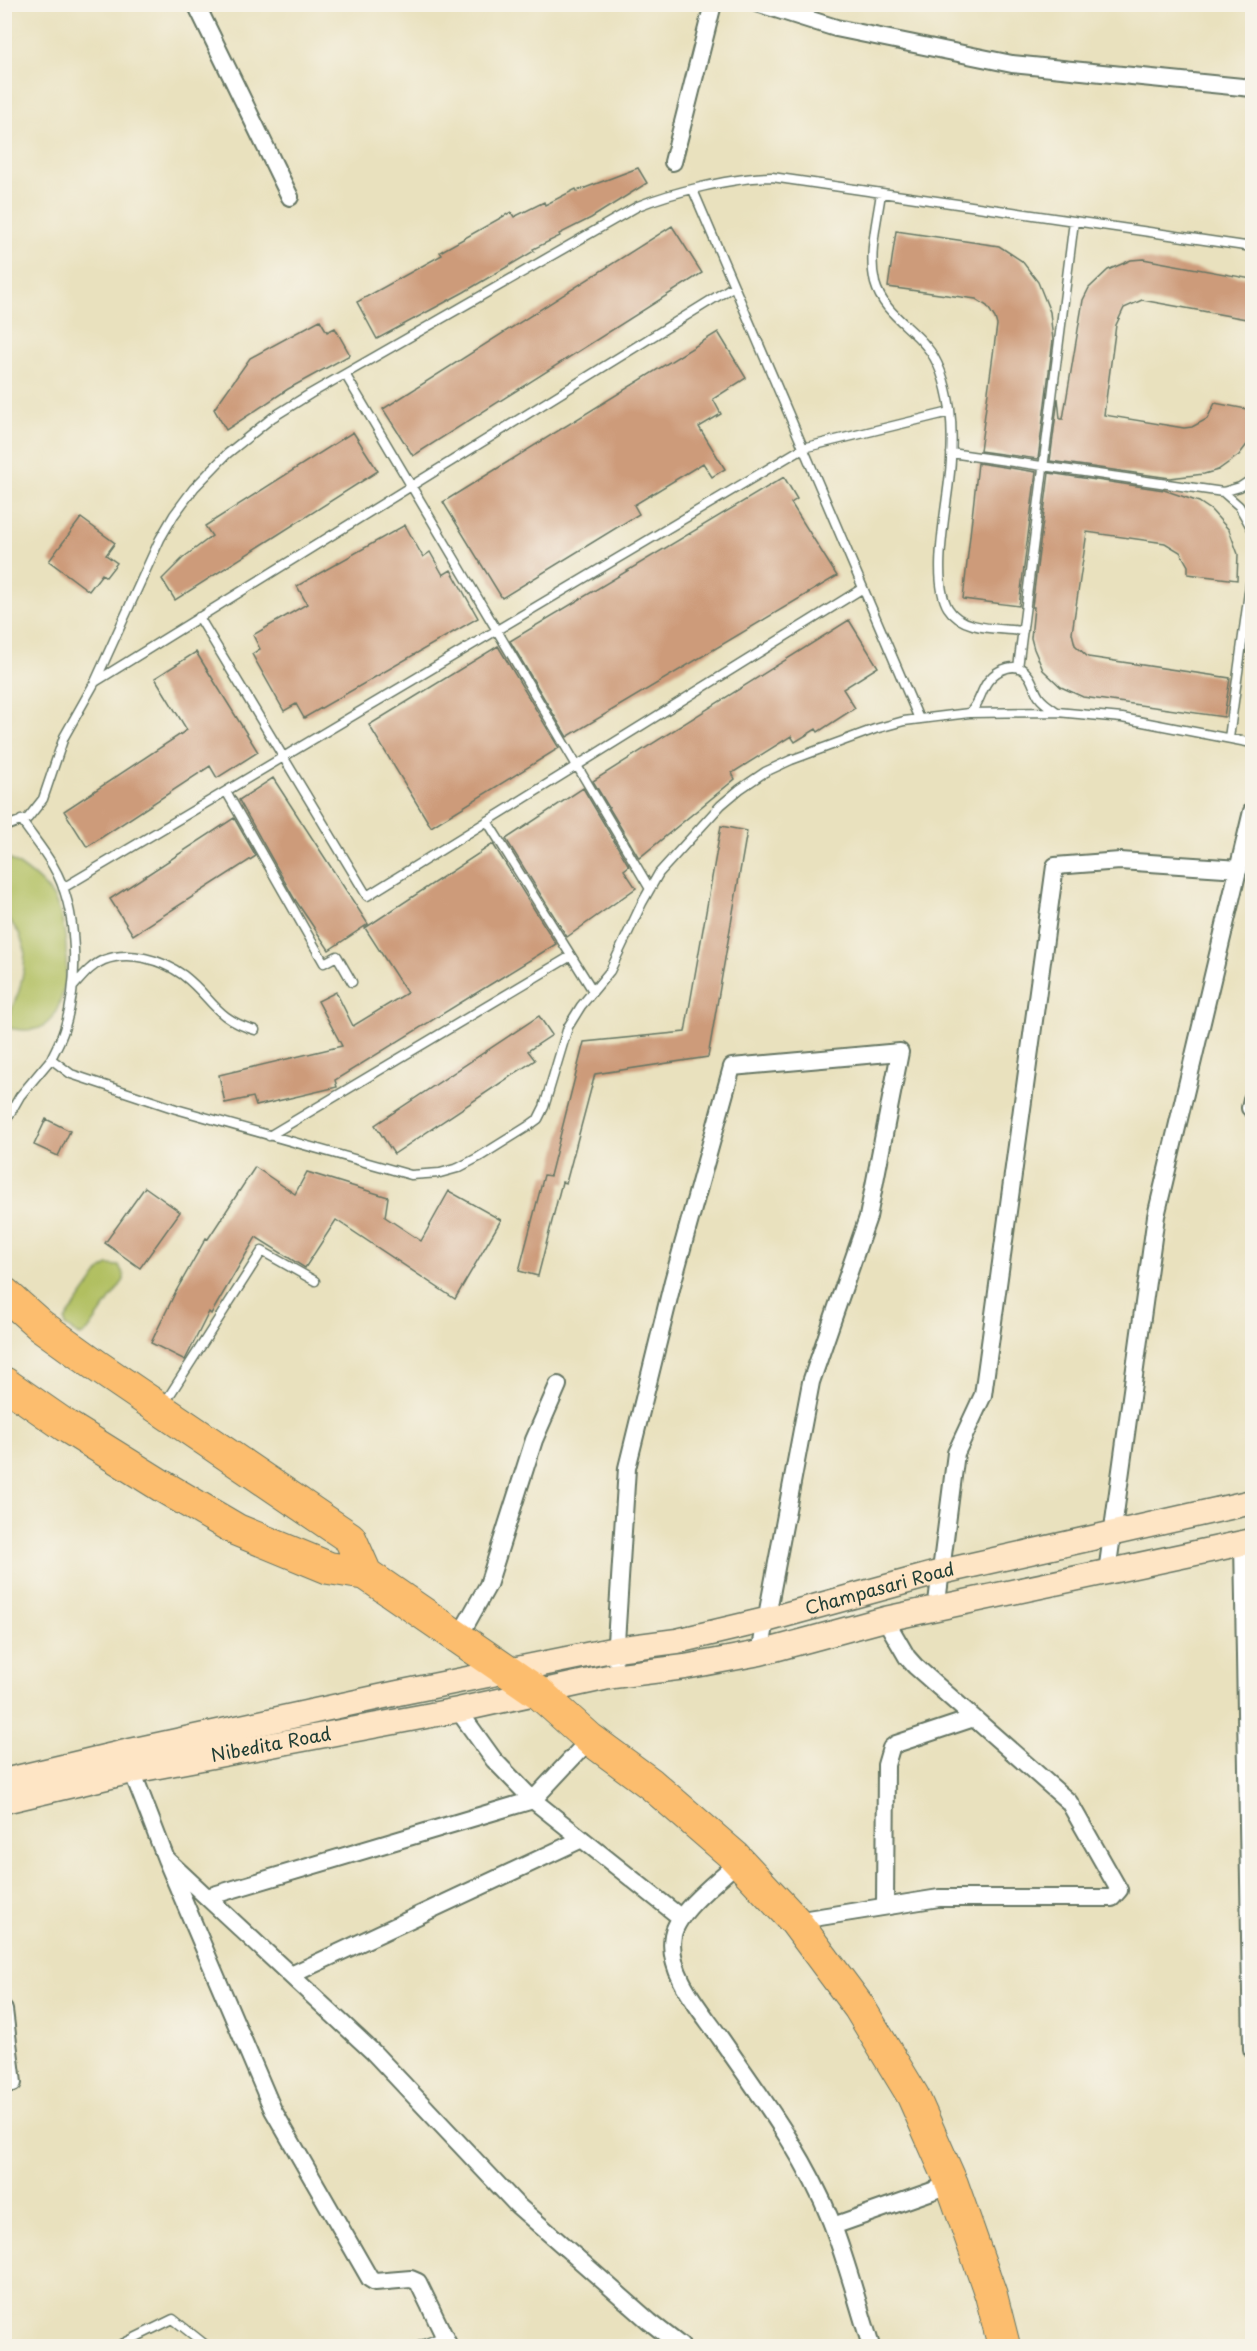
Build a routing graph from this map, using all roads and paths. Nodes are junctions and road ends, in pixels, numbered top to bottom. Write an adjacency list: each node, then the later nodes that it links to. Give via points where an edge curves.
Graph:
1 (196, 4): 8 (street)
2 (713, 4): 5 (street)
3 (760, 4): 4 (street, via 836,28 1012,64)
4 (1252, 88)
5 (674, 162)
6 (693, 190): 7 (lane, via 747,178 772,177); 11 (lane); 12 (lane, via 638,206)
7 (880, 193): 9 (lane); 13 (lane, via 873,252 876,284 894,316 927,346 944,384)
8 (290, 197)
9 (1074, 221): 10 (lane); 16 (lane)
10 (1252, 247)
11 (734, 286): 14 (lane); 18 (lane)
12 (345, 374): 18 (lane); 27 (lane, via 273,417 226,454 194,488 159,539)
13 (950, 412): 14 (lane); 15 (lane)
14 (803, 448): 22 (lane); 24 (lane)
15 (951, 453): 16 (lane); 25 (lane, via 940,564 947,607 968,624)
16 (1043, 467): 19 (lane); 25 (lane)
17 (1252, 479): 19 (lane)
18 (411, 486): 23 (lane); 24 (lane)
19 (1222, 492): 20 (lane, via 1239,506)
20 (1252, 529)
21 (1252, 570): 31 (lane)
22 (863, 588): 30 (lane); 34 (lane)
23 (199, 617): 27 (lane); 33 (lane)
24 (496, 630): 33 (lane); 34 (lane)
25 (1023, 631): 26 (lane)
26 (1018, 668): 28 (lane, via 1028,675 1039,697); 29 (lane, via 997,672)
27 (95, 682): 37 (lane, via 64,737 43,799 28,818)
28 (1057, 712): 29 (lane); 31 (lane, via 1122,718)
29 (969, 713): 30 (lane)
30 (919, 719): 42 (lane, via 875,729 765,772 721,805 658,873)
31 (1229, 738): 32 (lane)
32 (1252, 743)
33 (284, 757): 35 (lane); 38 (lane, via 368,896)
34 (577, 766): 38 (lane); 42 (lane)
35 (226, 791): 41 (lane); 44 (lane, via 324,963 337,956)
36 (1252, 811): 40 (street)
37 (21, 820): 39 (lane); 41 (lane, via 54,867)
38 (487, 821): 43 (lane)
39 (4, 827)
40 (1239, 869): 57 (street, via 1155,1216); 59 (street, via 1120,861 1055,866 983,1395 956,1453)
41 (63, 888): 45 (lane, via 71,925)
42 (650, 888): 46 (lane, via 610,971)
43 (571, 956): 46 (lane); 50 (lane)
44 (352, 982)
45 (73, 987): 47 (lane, via 93,966 105,960 136,957 162,963 183,975 224,1017); 48 (lane, via 64,1032)
46 (593, 991): 50 (lane, via 568,1027 538,1119 458,1168 411,1175)
47 (255, 1030)
48 (51, 1059): 49 (lane, via 20,1096); 50 (lane, via 71,1074)
49 (4, 1124)
50 (269, 1136)
51 (315, 1281): 55 (lane, via 262,1251)
52 (4, 1293): 55 (highway, via 40,1325)
53 (4, 1383): 61 (highway, via 66,1426 237,1530 329,1568)
54 (558, 1385): 65 (street, via 534,1440 488,1586)
55 (159, 1409): 61 (highway, via 350,1538)
56 (1252, 1502): 57 (main road, Champasari Road)
57 (1113, 1533): 59 (main road, Champasari Road); 60 (street)
58 (1248, 1542): 60 (main road, Champasari Road); 87 (street)
59 (941, 1572): 62 (street); 64 (main road, Champasari Road)
60 (1107, 1572): 62 (main road, Champasari Road)
61 (366, 1574): 65 (highway)
62 (936, 1610): 63 (main road, Champasari Road)
63 (885, 1619): 67 (main road, Champasari Road); 72 (street, via 910,1662)
64 (766, 1620): 66 (main road, Champasari Road, via 677,1641); 66 (street, via 811,1382 868,1217 900,1052 732,1066 627,1468); 67 (street)
65 (459, 1637): 68 (highway)
66 (616, 1649): 68 (main road, Champasari Road); 69 (street)
67 (760, 1653): 69 (main road, Champasari Road)
68 (506, 1671): 70 (highway); 74 (main road, Nibedita Road)
69 (613, 1676): 70 (main road, Champasari Road)
70 (539, 1694): 71 (main road, Nibedita Road); 73 (highway)
71 (458, 1710): 74 (main road, Nibedita Road); 76 (street, via 494,1760)
72 (974, 1718): 82 (street, via 891,1748 886,1764); 82 (street, via 1069,1802 1119,1890 1112,1898 951,1897)
73 (590, 1738): 76 (street); 80 (highway, via 651,1784)
74 (129, 1761): 75 (main road, Nibedita Road); 77 (main road, Nibedita Road); 79 (street)
75 (4, 1781)
76 (533, 1800): 78 (street); 81 (street)
77 (4, 1801)
78 (582, 1839): 83 (street); 85 (street)
79 (166, 1859): 81 (street); 91 (street, via 273,2110 370,2278 375,2282 418,2282)
80 (739, 1861): 83 (street); 84 (highway)
81 (207, 1897): 85 (street)
82 (885, 1906): 84 (street)
83 (680, 1917): 90 (street, via 672,1946 678,1972 774,2115)
84 (795, 1921): 89 (highway, via 859,2007 913,2096)
85 (291, 1975): 97 (street, via 373,2052 517,2205)
86 (4, 2010): 88 (street)
87 (1252, 2049)
88 (13, 2083)
89 (952, 2184): 90 (street); 99 (highway, via 991,2295)
90 (833, 2226): 98 (street)
91 (447, 2341): 96 (lane)
92 (4, 2344): 93 (lane)
93 (11, 2346)
94 (118, 2346): 95 (lane, via 173,2319)
95 (207, 2346)
96 (418, 2346)
97 (681, 2346)
98 (871, 2346)
99 (1004, 2346)

